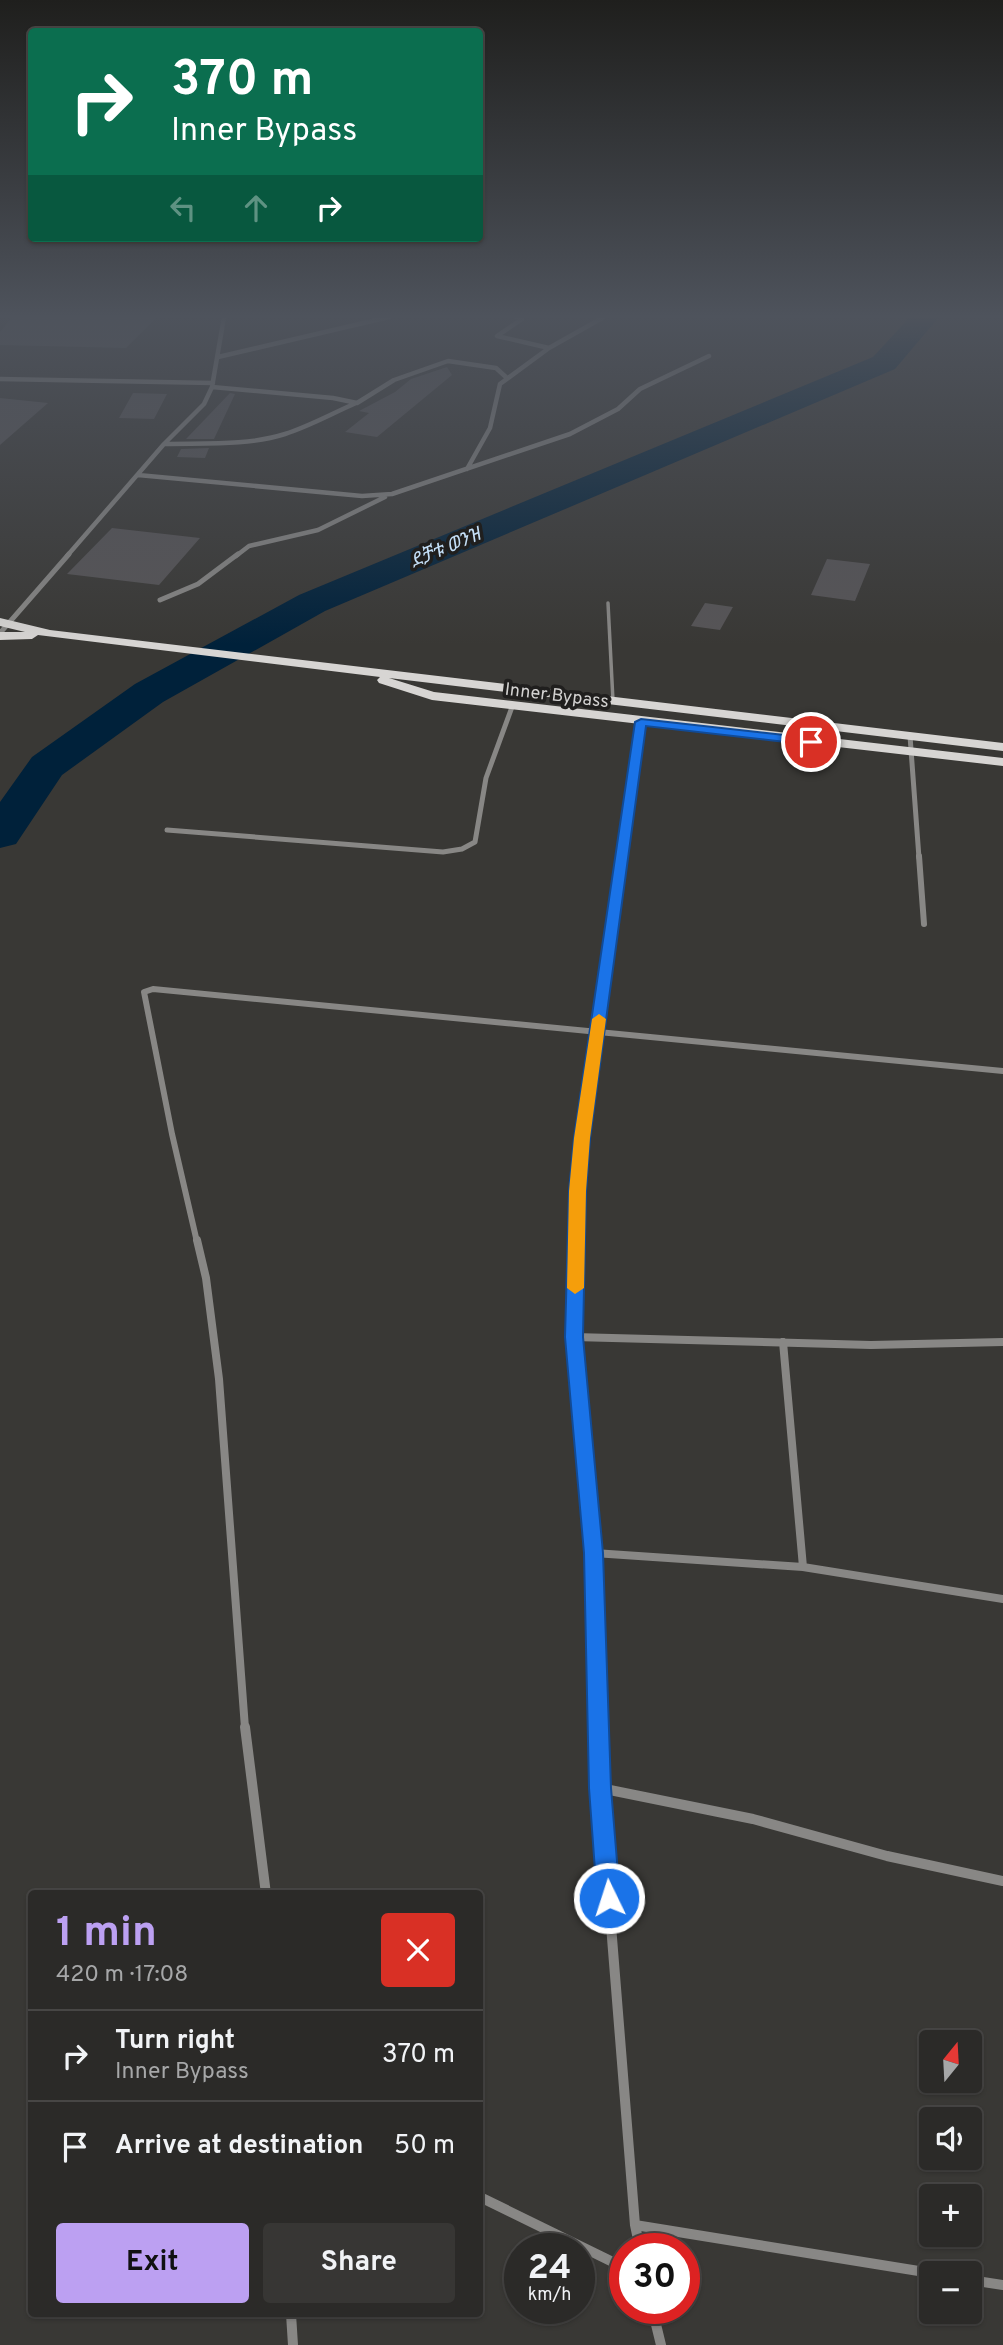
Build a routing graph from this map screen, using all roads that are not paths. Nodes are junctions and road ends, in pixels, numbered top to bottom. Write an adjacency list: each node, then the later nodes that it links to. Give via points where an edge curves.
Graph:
1 (182, 426): 5 (street)
2 (306, 426): 5 (street, via 240,441)
3 (492, 426): 6 (street)
4 (585, 426): 6 (street)
5 (164, 444): 7 (street)
6 (467, 469): 8 (street)
7 (138, 475): 9 (street); 13 (street)
8 (392, 494): 9 (street); 10 (street)
9 (350, 495): 10 (street)
10 (361, 509): 11 (street, via 318,530 248,546 198,584)
11 (160, 600)
12 (608, 603): 17 (lane)
13 (4, 622): 14 (street); 15 (main road, Inner Bypass)
14 (0, 634): 15 (main road, Inner Bypass)
15 (50, 634): 16 (main road, Inner Bypass)
16 (360, 672): 17 (main road, Inner Bypass); 18 (main road, Inner Bypass, via 432,696)
17 (613, 701): 20 (main road, Inner Bypass)
18 (512, 707): 19 (main road, Inner Bypass); 24 (street, via 486,778 475,842 462,849 443,852)
19 (641, 722): 22 (main road, Inner Bypass); 26 (street)
20 (909, 736): 21 (main road, Inner Bypass); 22 (street)
21 (1003, 747)
22 (912, 753): 23 (main road, Inner Bypass); 25 (street)
23 (1003, 762)
24 (167, 830)
25 (924, 924)
26 (597, 1032): 27 (street); 28 (street, via 578,1191); 36 (street, via 153,989 142,994 206,1278 219,1379 248,1765)
27 (1003, 1070)
28 (574, 1337): 29 (street); 31 (street)
29 (783, 1342): 30 (street); 32 (street)
30 (1003, 1342)
31 (594, 1553): 32 (street); 34 (street)
32 (803, 1567): 33 (street)
33 (1003, 1600)
34 (600, 1788): 35 (street, via 753,1819 887,1856); 38 (street)
35 (1003, 1881)
36 (265, 1890)
37 (483, 2198): 40 (street)
38 (635, 2225): 39 (street); 41 (street)
39 (636, 2233)
40 (609, 2260)
41 (919, 2271)
42 (982, 2282): 43 (street)
43 (1003, 2285)
44 (291, 2317): 46 (street)
45 (656, 2324): 47 (street)
46 (293, 2345)
47 (661, 2345)

